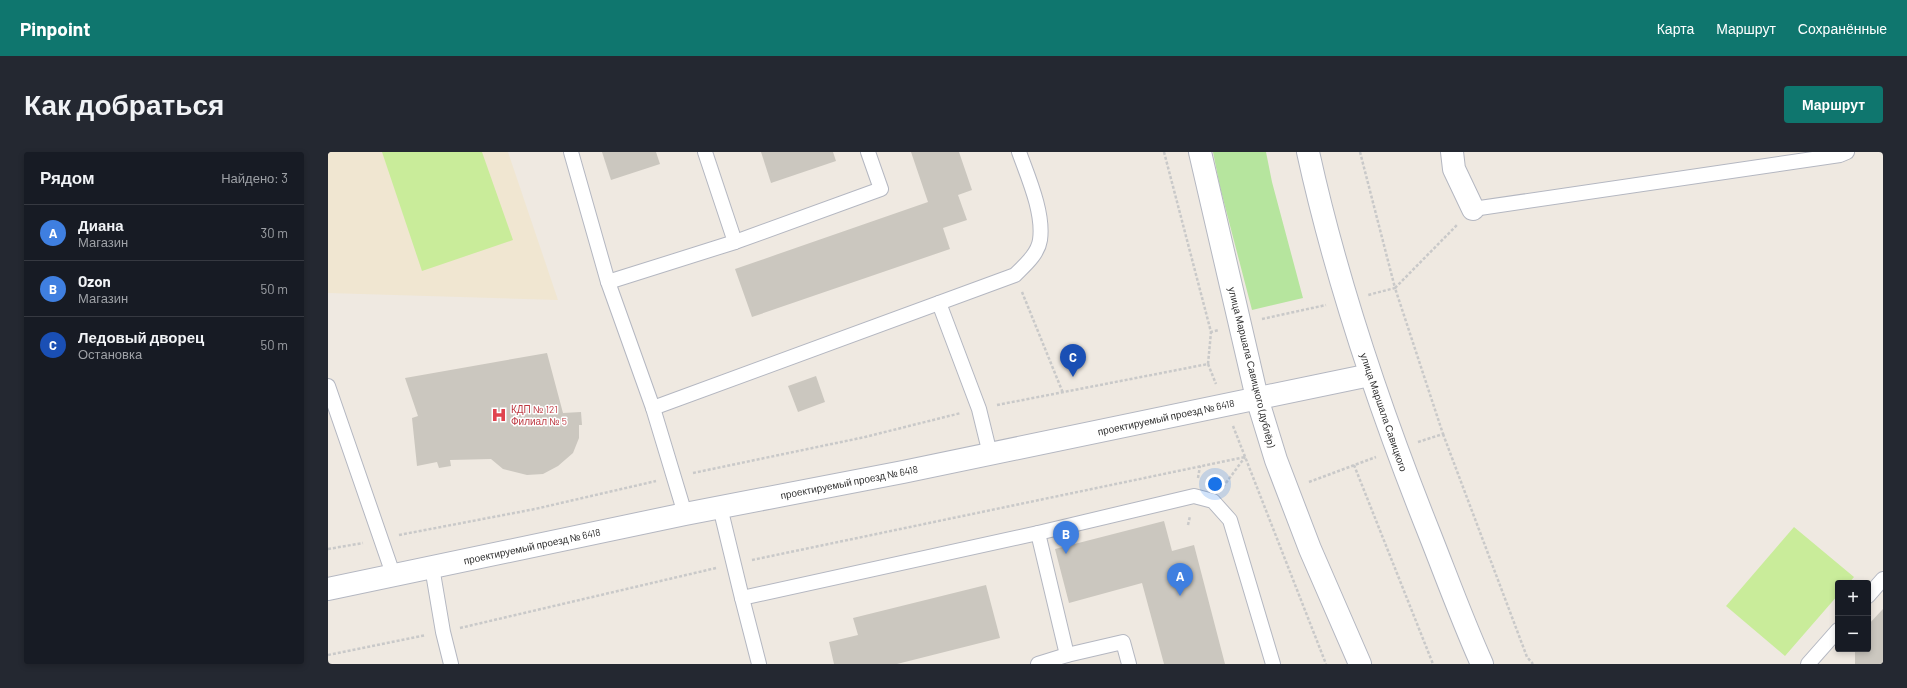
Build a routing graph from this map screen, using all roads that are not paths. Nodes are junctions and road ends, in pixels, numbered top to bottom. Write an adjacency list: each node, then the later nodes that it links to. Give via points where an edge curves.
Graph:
1 (571, 152): 11 (lane)
2 (705, 152): 10 (lane)
3 (868, 152): 10 (lane, via 881,189)
4 (1019, 152): 12 (lane, via 1039,219 1040,240 1031,258 1015,275)
5 (1200, 152): 15 (street, улица Маршала Савицкого (дублёр))
6 (1308, 152): 13 (street, улица Маршала Савицкого, via 1346,301)
7 (1452, 152): 9 (street, via 1454,169)
8 (1847, 152): 9 (lane)
9 (1472, 209)
10 (735, 242): 11 (lane)
11 (608, 282): 16 (lane)
12 (939, 303): 16 (lane); 17 (lane, via 979,408)
13 (1370, 375): 15 (street, проектируемый проезд № 6418); 35 (street, улица Маршала Савицкого, via 1396,449)
14 (328, 386): 22 (lane)
15 (1258, 398): 17 (street, проектируемый проезд № 6418); 34 (street, улица Маршала Савицкого (дублёр), via 1286,491)
16 (653, 408): 19 (lane)
17 (990, 454): 18 (street, проектируемый проезд № 6418)
18 (720, 507): 19 (street, проектируемый проезд № 6418); 26 (lane)
19 (685, 514): 21 (street, проектируемый проезд № 6418)
20 (1038, 533): 26 (lane); 28 (lane); 33 (lane, via 1194,496 1213,501 1230,520)
21 (432, 567): 22 (street, проектируемый проезд № 6418); 29 (lane)
22 (393, 574): 24 (street, проектируемый проезд № 6418)
23 (1883, 579): 25 (lane)
24 (328, 589)
25 (1871, 593)
26 (742, 598): 30 (lane)
27 (1835, 633): 36 (lane)
28 (1067, 655): 31 (lane); 32 (lane, via 1123,642)
29 (451, 664)
30 (759, 664)
31 (1038, 664)
32 (1129, 664)
33 (1273, 664)
34 (1360, 664)
35 (1482, 664)
36 (1808, 664)

